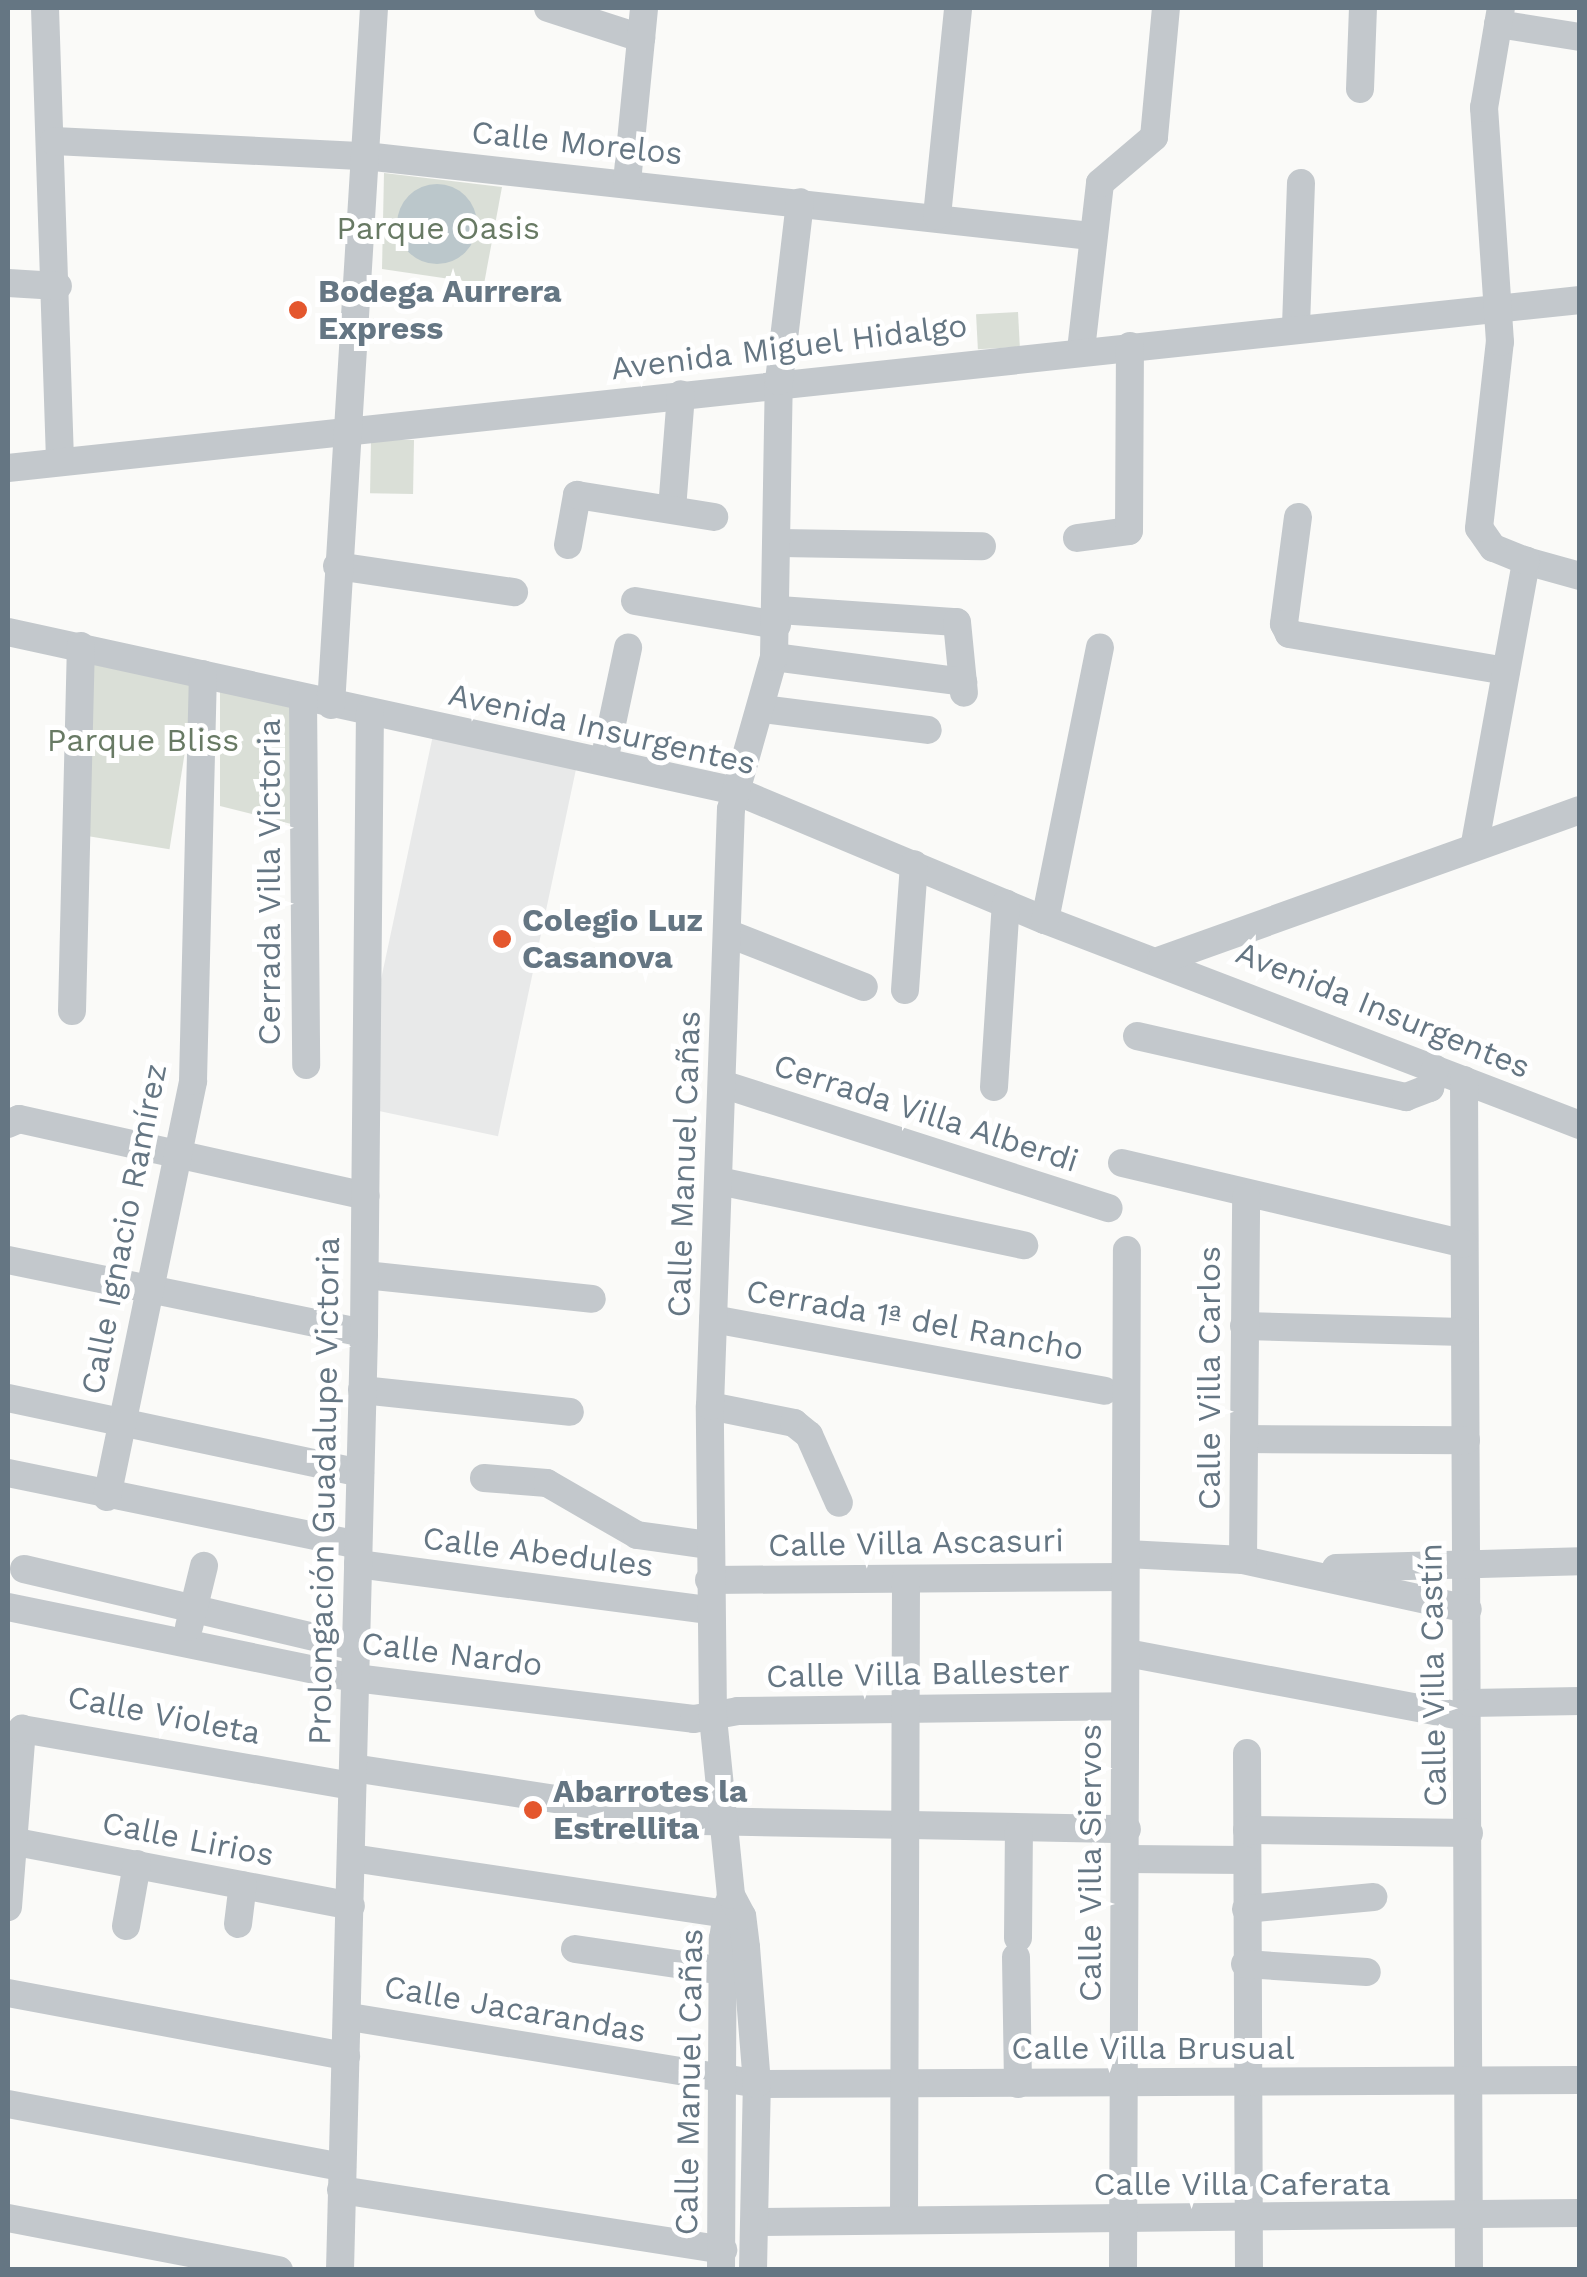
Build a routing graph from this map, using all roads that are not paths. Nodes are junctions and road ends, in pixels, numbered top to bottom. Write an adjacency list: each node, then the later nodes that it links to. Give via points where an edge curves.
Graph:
1 (45, 8): 12 (street)
2 (374, 8): 13 (street)
3 (548, 8): 10 (street)
4 (644, 8): 10 (street)
5 (958, 8): 17 (street)
6 (1166, 8): 18 (street, via 1154,137 1100,183)
7 (1362, 8): 11 (street)
8 (1499, 16): 9 (street); 22 (street, via 1484,108)
9 (1580, 37)
10 (641, 38): 14 (street)
11 (1360, 89)
12 (54, 141): 13 (street, Calle Morelos); 20 (street)
13 (365, 156): 14 (street, Calle Morelos); 28 (street)
14 (627, 182): 16 (street, Calle Morelos)
15 (1300, 183): 23 (street)
16 (800, 202): 17 (street, Calle Morelos); 26 (street, Calle Manuel Cañas)
17 (936, 216): 18 (street, Calle Morelos)
18 (1091, 236): 25 (street)
19 (8, 283): 20 (street)
20 (58, 286): 29 (street)
21 (1580, 300): 22 (street, Avenida Miguel Hidalgo)
22 (1500, 307): 23 (street, Avenida Miguel Hidalgo); 38 (street, via 1479,528 1494,548)
23 (1296, 326): 24 (street, Avenida Miguel Hidalgo)
24 (1130, 346): 25 (street, Avenida Miguel Hidalgo); 34 (street, via 1129,531)
25 (1081, 350): 26 (street, Avenida Miguel Hidalgo)
26 (779, 381): 27 (street, Avenida Miguel Hidalgo); 35 (street, Calle Manuel Cañas)
27 (681, 394): 28 (street, Avenida Miguel Hidalgo); 31 (street)
28 (347, 436): 29 (street, Avenida Miguel Hidalgo); 39 (street)
29 (60, 462): 30 (street, Avenida Miguel Hidalgo)
30 (8, 468)
31 (672, 508): 33 (street); 36 (street, via 577,495)
32 (1298, 516): 49 (street, via 1284,624 1290,634)
33 (714, 517)
34 (1077, 538)
35 (780, 543): 37 (street); 43 (street, Calle Manuel Cañas)
36 (568, 545)
37 (982, 546)
38 (1526, 561): 40 (street); 49 (street)
39 (337, 566): 41 (street); 52 (street)
40 (1580, 576)
41 (514, 592)
42 (635, 601): 43 (street)
43 (778, 617): 48 (street, Calle Manuel Cañas); 48 (street, via 957,622 963,688)
44 (8, 632): 45 (street, Avenida Insurgentes)
45 (82, 646): 50 (street, Avenida Insurgentes); 67 (street)
46 (1100, 647): 62 (street)
47 (628, 648): 56 (street)
48 (774, 658): 53 (street, Calle Manuel Cañas)
49 (1506, 672): 59 (street)
50 (203, 674): 51 (street, Avenida Insurgentes); 76 (street, Calle Ignacio Ramírez, via 193,1081)
51 (303, 698): 52 (street, Avenida Insurgentes); 69 (street, Cerrada Villa Victoria)
52 (331, 705): 54 (street, Avenida Insurgentes)
53 (762, 709): 55 (street); 57 (street, Calle Manuel Cañas)
54 (370, 714): 56 (street, Avenida Insurgentes); 79 (street, Prolongación Guadalupe Victoria)
55 (928, 730)
56 (604, 761): 57 (street, Avenida Insurgentes)
57 (736, 792): 60 (street, Avenida Insurgentes); 63 (street, Calle Manuel Cañas)
58 (1580, 810): 59 (street, Avenida Insurgentes)
59 (1476, 843): 64 (street, Avenida Insurgentes)
60 (914, 864): 61 (street, Avenida Insurgentes); 66 (street)
61 (1006, 903): 62 (street, Avenida Insurgentes); 73 (street)
62 (1044, 920): 64 (street, Avenida Insurgentes)
63 (726, 933): 65 (street); 72 (street, Calle Manuel Cañas)
64 (1161, 960): 70 (street, Avenida Insurgentes)
65 (864, 987)
66 (905, 990)
67 (72, 1011)
68 (1137, 1036): 70 (street, via 1406,1097 1430,1088)
69 (306, 1065)
70 (1435, 1069): 71 (street, Avenida Insurgentes)
71 (1464, 1080): 75 (street, Avenida Insurgentes); 82 (street, Calle Villa Castín)
72 (722, 1084): 78 (street, Calle Manuel Cañas); 81 (street, Cerrada Villa Alberdi)
73 (994, 1087)
74 (8, 1122): 76 (street)
75 (1580, 1125)
76 (176, 1151): 79 (street); 87 (street, Calle Ignacio Ramírez)
77 (1122, 1164): 80 (street)
78 (719, 1180): 83 (street); 89 (street, Calle Manuel Cañas)
79 (366, 1196): 86 (street, Prolongación Guadalupe Victoria)
80 (1246, 1197): 82 (street); 90 (street, Calle Villa Carlos)
81 (1109, 1208)
82 (1464, 1244): 91 (street, Calle Villa Castín)
83 (1024, 1245)
84 (1127, 1250): 111 (street, Calle Villa Siervos)
85 (8, 1260): 87 (street)
86 (365, 1275): 88 (street); 92 (street, Prolongación Guadalupe Victoria)
87 (147, 1287): 92 (street); 98 (street, Calle Ignacio Ramírez)
88 (592, 1300)
89 (713, 1319): 94 (street, Cerrada 1ª del Rancho); 96 (street, Calle Manuel Cañas)
90 (1244, 1326): 91 (street); 99 (street, Calle Villa Carlos)
91 (1462, 1332): 100 (street, Calle Villa Castín)
92 (364, 1333): 93 (street, Prolongación Guadalupe Victoria)
93 (362, 1390): 97 (street); 102 (street, Prolongación Guadalupe Victoria)
94 (1104, 1391)
95 (8, 1398): 98 (street)
96 (710, 1406): 105 (street, via 794,1423 810,1435); 106 (street, Calle Manuel Cañas)
97 (570, 1412)
98 (122, 1422): 102 (street); 104 (street, Calle Ignacio Ramírez)
99 (1244, 1439): 100 (street); 108 (street, Calle Villa Carlos)
100 (1466, 1440): 109 (street, Calle Villa Castín)
101 (8, 1473): 104 (street, Calle Abedules)
102 (360, 1473): 107 (street, Prolongación Guadalupe Victoria)
103 (484, 1478): 106 (street, via 547,1483 637,1535)
104 (107, 1497): 107 (street, Calle Abedules)
105 (839, 1503)
106 (708, 1545): 115 (street, Calle Manuel Cañas)
107 (358, 1554): 119 (street, Calle Abedules); 122 (street, Prolongación Guadalupe Victoria)
108 (1243, 1560): 111 (street, Calle Villa Ascasuri); 114 (street, Calle Villa Ascasuri)
109 (1466, 1562): 110 (street); 114 (street); 118 (street, Calle Villa Castín)
110 (1580, 1562)
111 (1125, 1565): 116 (street, Calle Villa Ascasuri); 123 (street, Calle Villa Siervos)
112 (204, 1566): 120 (street)
113 (24, 1569): 120 (street)
114 (1300, 1570): 118 (street, Calle Villa Ascasuri)
115 (709, 1580): 116 (street, Calle Villa Ascasuri); 119 (street, Calle Manuel Cañas)
116 (906, 1580): 127 (street)
117 (8, 1607): 121 (street, Calle Nardo)
118 (1468, 1609): 128 (street, Calle Villa Castín)
119 (710, 1610): 129 (street, Calle Manuel Cañas)
120 (194, 1613): 121 (street); 122 (street)
121 (185, 1643): 124 (street, Calle Nardo)
122 (357, 1648): 124 (street, Prolongación Guadalupe Victoria)
123 (1127, 1653): 126 (street, Calle Villa Siervos); 128 (street)
124 (356, 1678): 129 (street, Calle Nardo); 131 (street, Prolongación Guadalupe Victoria)
125 (1580, 1701): 128 (street)
126 (1124, 1706): 127 (street, Calle Villa Ballester); 134 (street, Calle Villa Siervos)
127 (904, 1708): 129 (street, Calle Villa Ballester); 135 (street)
128 (1468, 1710): 138 (street, Calle Villa Castín)
129 (713, 1717): 133 (street, Calle Manuel Cañas)
130 (1248, 1753): 136 (street)
131 (353, 1776): 132 (street, Calle Violeta, via 22,1729); 133 (street, Calle Violeta); 140 (street, Prolongación Guadalupe Victoria)
132 (11, 1788): 139 (street)
133 (720, 1819): 135 (street, Calle Violeta); 148 (street, Calle Manuel Cañas)
134 (1126, 1829): 137 (street, Calle Violeta); 141 (street, Calle Villa Siervos)
135 (908, 1830): 137 (street, Calle Violeta); 166 (street)
136 (1247, 1830): 138 (street); 142 (street)
137 (1019, 1831): 165 (street)
138 (1469, 1833): 161 (street, Calle Villa Castín)
139 (11, 1840): 143 (street, Calle Lirios); 146 (street)
140 (352, 1858): 147 (street, Prolongación Guadalupe Victoria); 148 (street)
141 (1128, 1860): 142 (street); 162 (street, Calle Villa Siervos)
142 (1244, 1860): 149 (street)
143 (137, 1864): 144 (street, Calle Lirios); 151 (street)
144 (243, 1885): 147 (street, Calle Lirios); 150 (street)
145 (1372, 1897): 149 (street)
146 (8, 1904)
147 (351, 1906): 157 (street, Prolongación Guadalupe Victoria)
148 (733, 1909): 154 (street, Calle Manuel Cañas); 164 (street, Calle Manuel Cañas)
149 (1246, 1909): 153 (street)
150 (238, 1924)
151 (126, 1926)
152 (575, 1949): 154 (street)
153 (1245, 1964): 155 (street); 163 (street)
154 (724, 1971): 159 (street, Calle Manuel Cañas)
155 (1367, 1972)
156 (8, 1992): 158 (street)
157 (350, 2016): 158 (street, Prolongación Guadalupe Victoria); 159 (street, Calle Jacarandas)
158 (346, 2056): 168 (street, Prolongación Guadalupe Victoria)
159 (726, 2080): 164 (street, Calle Villa Brusual); 176 (street, Calle Manuel Cañas)
160 (1580, 2080): 161 (street, Calle Villa Brusual)
161 (1465, 2082): 163 (street, Calle Villa Brusual); 171 (street, Calle Villa Castín)
162 (1125, 2083): 163 (street, Calle Villa Brusual); 165 (street, Calle Villa Brusual); 174 (street, Calle Villa Siervos)
163 (1244, 2083): 170 (street)
164 (756, 2084): 166 (street, Calle Villa Brusual); 175 (street, Calle Manuel Cañas)
165 (1018, 2084): 166 (street, Calle Villa Brusual)
166 (904, 2086): 173 (street)
167 (8, 2104): 168 (street)
168 (342, 2178): 176 (street); 178 (street, Prolongación Guadalupe Victoria)
169 (1580, 2213): 171 (street, Calle Villa Caferata)
170 (1248, 2217): 171 (street, Calle Villa Caferata); 174 (street, Calle Villa Caferata); 181 (street)
171 (1470, 2217): 182 (street, Calle Villa Castín)
172 (8, 2218): 177 (street)
173 (904, 2219): 174 (street, Calle Villa Caferata); 175 (street, Calle Villa Caferata)
174 (1125, 2220): 180 (street, Calle Villa Siervos)
175 (757, 2222): 179 (street, Calle Manuel Cañas)
176 (722, 2260)
177 (278, 2270)
178 (340, 2270)
179 (753, 2270)
180 (1123, 2270)
181 (1249, 2270)
182 (1470, 2270)

